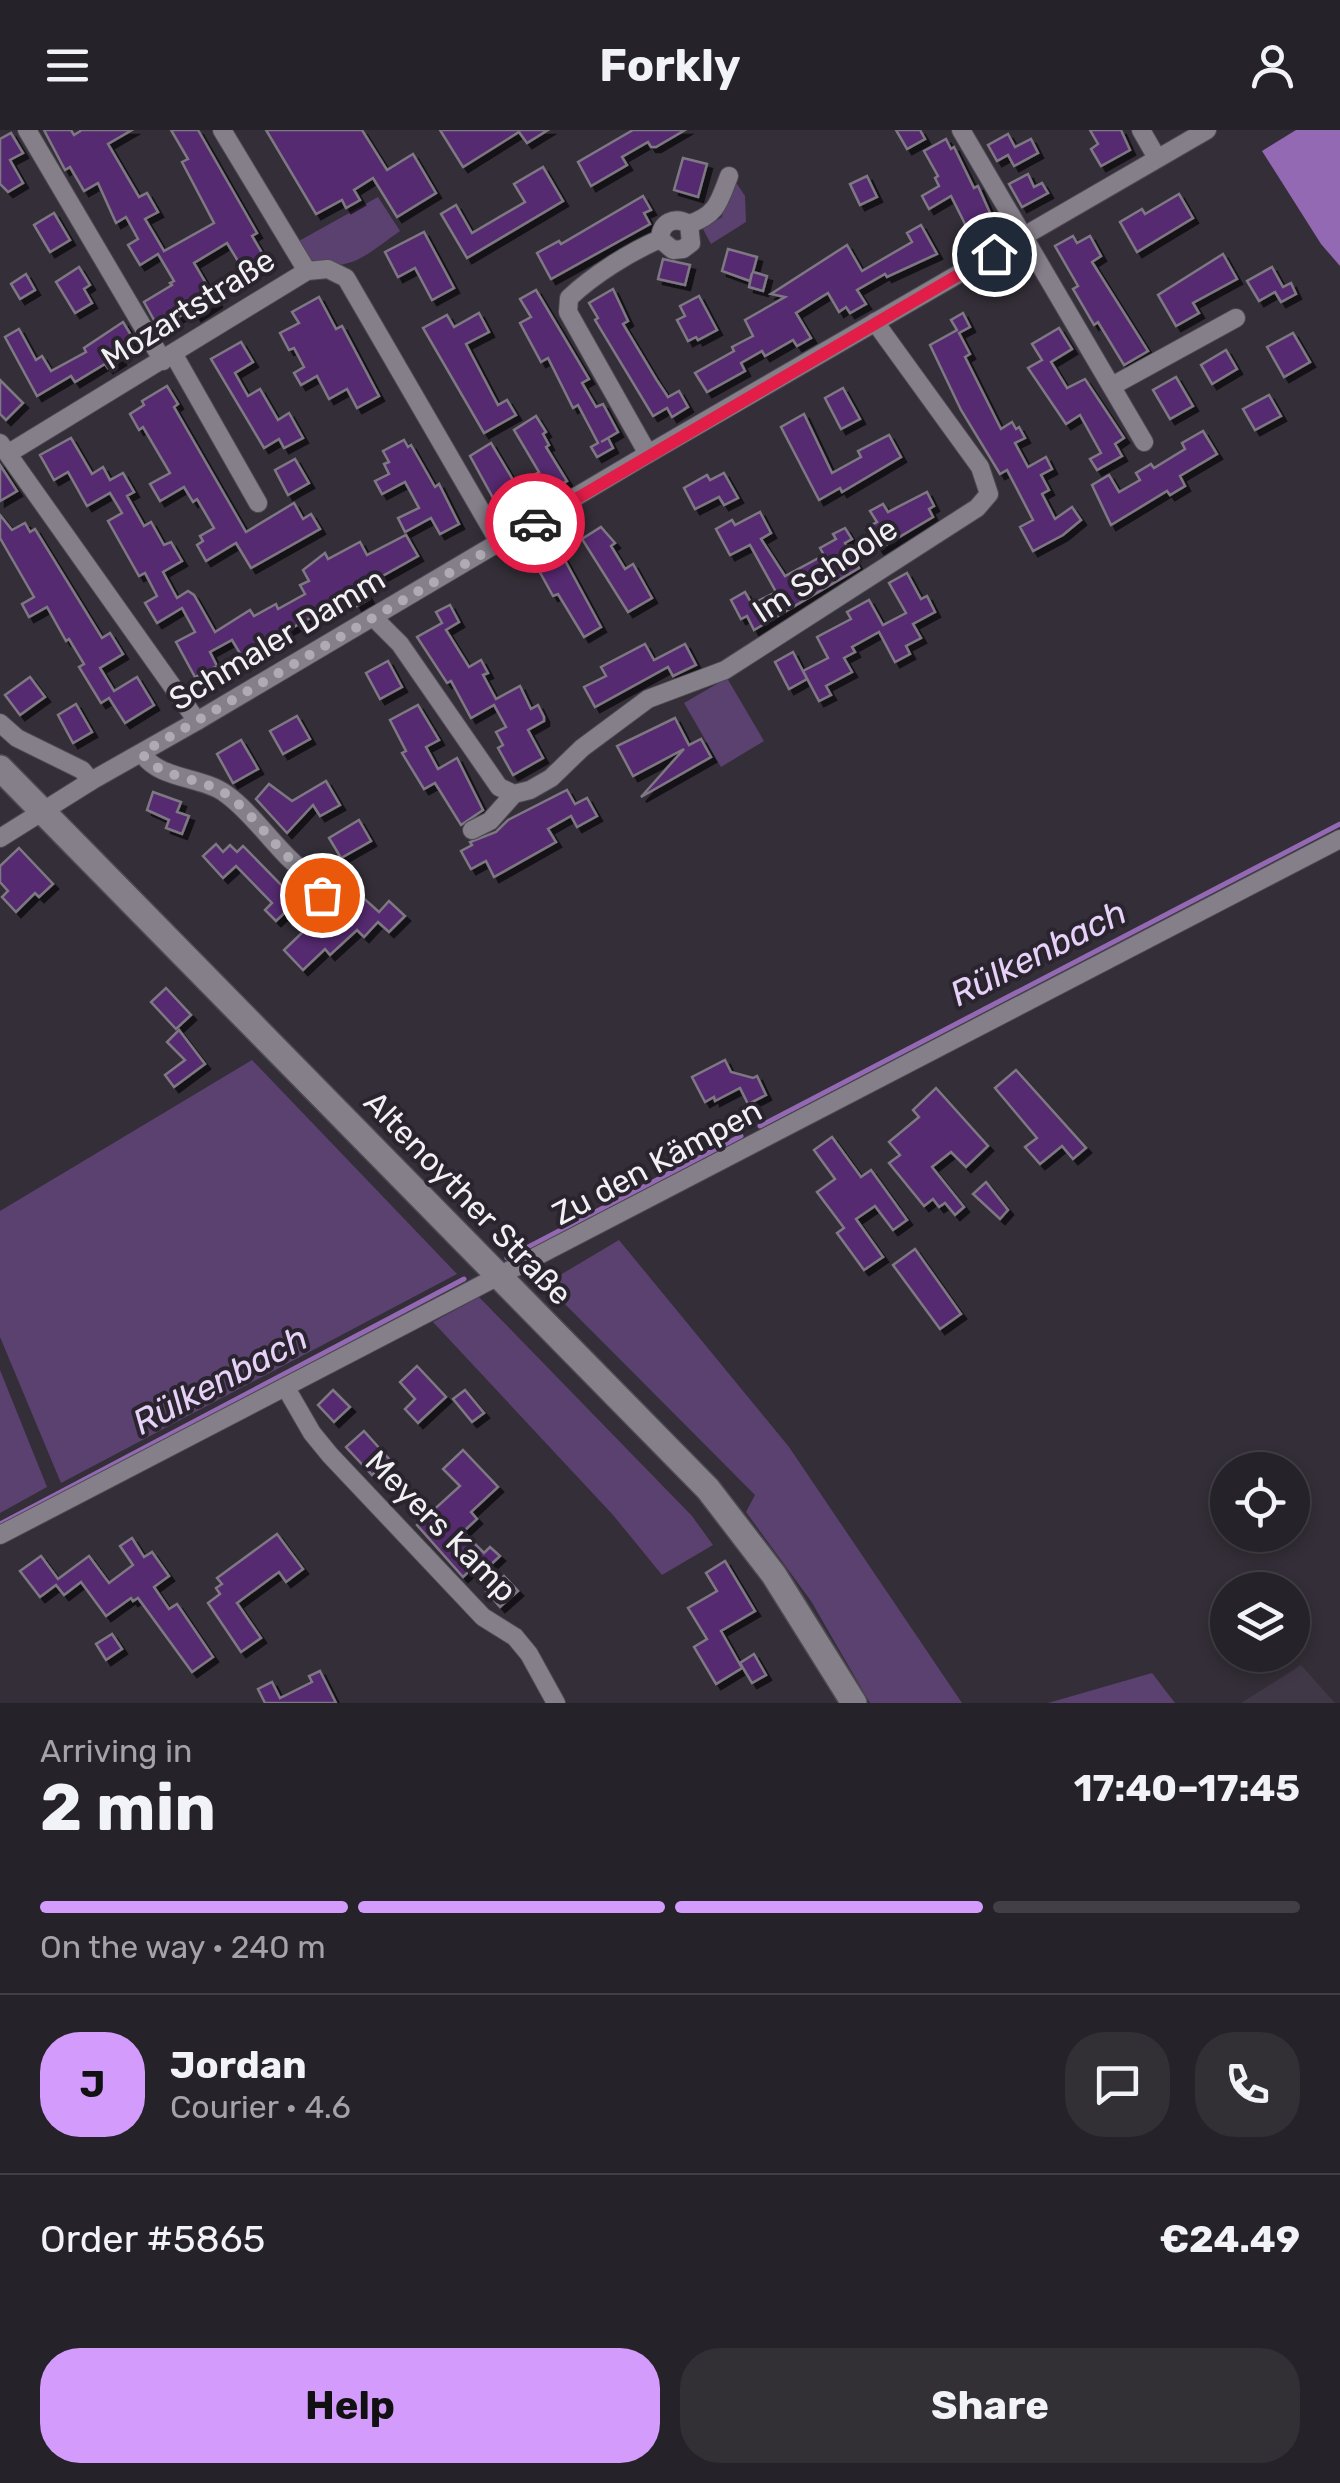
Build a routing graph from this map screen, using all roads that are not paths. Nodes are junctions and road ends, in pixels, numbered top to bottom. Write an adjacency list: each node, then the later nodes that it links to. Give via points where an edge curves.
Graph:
1 (27, 130): 12 (street)
2 (222, 130): 9 (street)
3 (961, 130): 8 (street)
4 (1141, 130): 6 (street)
5 (1207, 130): 6 (street, Schmaler Damm)
6 (1157, 158): 8 (street, Schmaler Damm)
7 (729, 176): 16 (street, via 707,218 689,224 691,243 673,250 660,239 625,254 569,298 568,312)
8 (1024, 237): 11 (street, Schmaler Damm); 13 (street)
9 (308, 271): 12 (street, Mozartstraße); 18 (street, Mozartstraße, via 346,278)
10 (1236, 318): 13 (street)
11 (875, 322): 16 (street, Schmaler Damm); 25 (street, Im Schoole, via 980,466 988,494 977,508 725,670 648,699 550,778)
12 (168, 358): 15 (street, Mozartstraße); 17 (street)
13 (1112, 386): 14 (street)
14 (1144, 442)
15 (4, 448): 20 (street)
16 (648, 454): 18 (street, Schmaler Damm)
17 (258, 503)
18 (499, 542): 19 (street, Schmaler Damm)
19 (373, 617): 20 (street, Schmaler Damm); 25 (street, via 400,644 499,787)
20 (198, 722): 22 (street, Schmaler Damm)
21 (0, 723): 24 (street)
22 (142, 753): 24 (street, Schmaler Damm); 30 (street, via 173,774 226,794)
23 (0, 768): 26 (main road, Altenoyther Straße)
24 (91, 781): 26 (street, Schmaler Damm)
25 (514, 794): 27 (street, Im Schoole)
26 (43, 811): 28 (street, Schmaler Damm); 31 (main road, Altenoyther Straße)
27 (472, 830)
28 (0, 838)
29 (1340, 840): 31 (street, Zu den Kämpen)
30 (312, 876)
31 (500, 1278): 32 (street, Zu den Kämpen); 35 (main road, Altenoyther Straße, via 728,1511)
32 (286, 1388): 33 (street, Zu den Kämpen); 34 (street, Meyers Kamp, via 330,1455 484,1617 515,1637)
33 (0, 1535)
34 (556, 1703)
35 (854, 1703)

